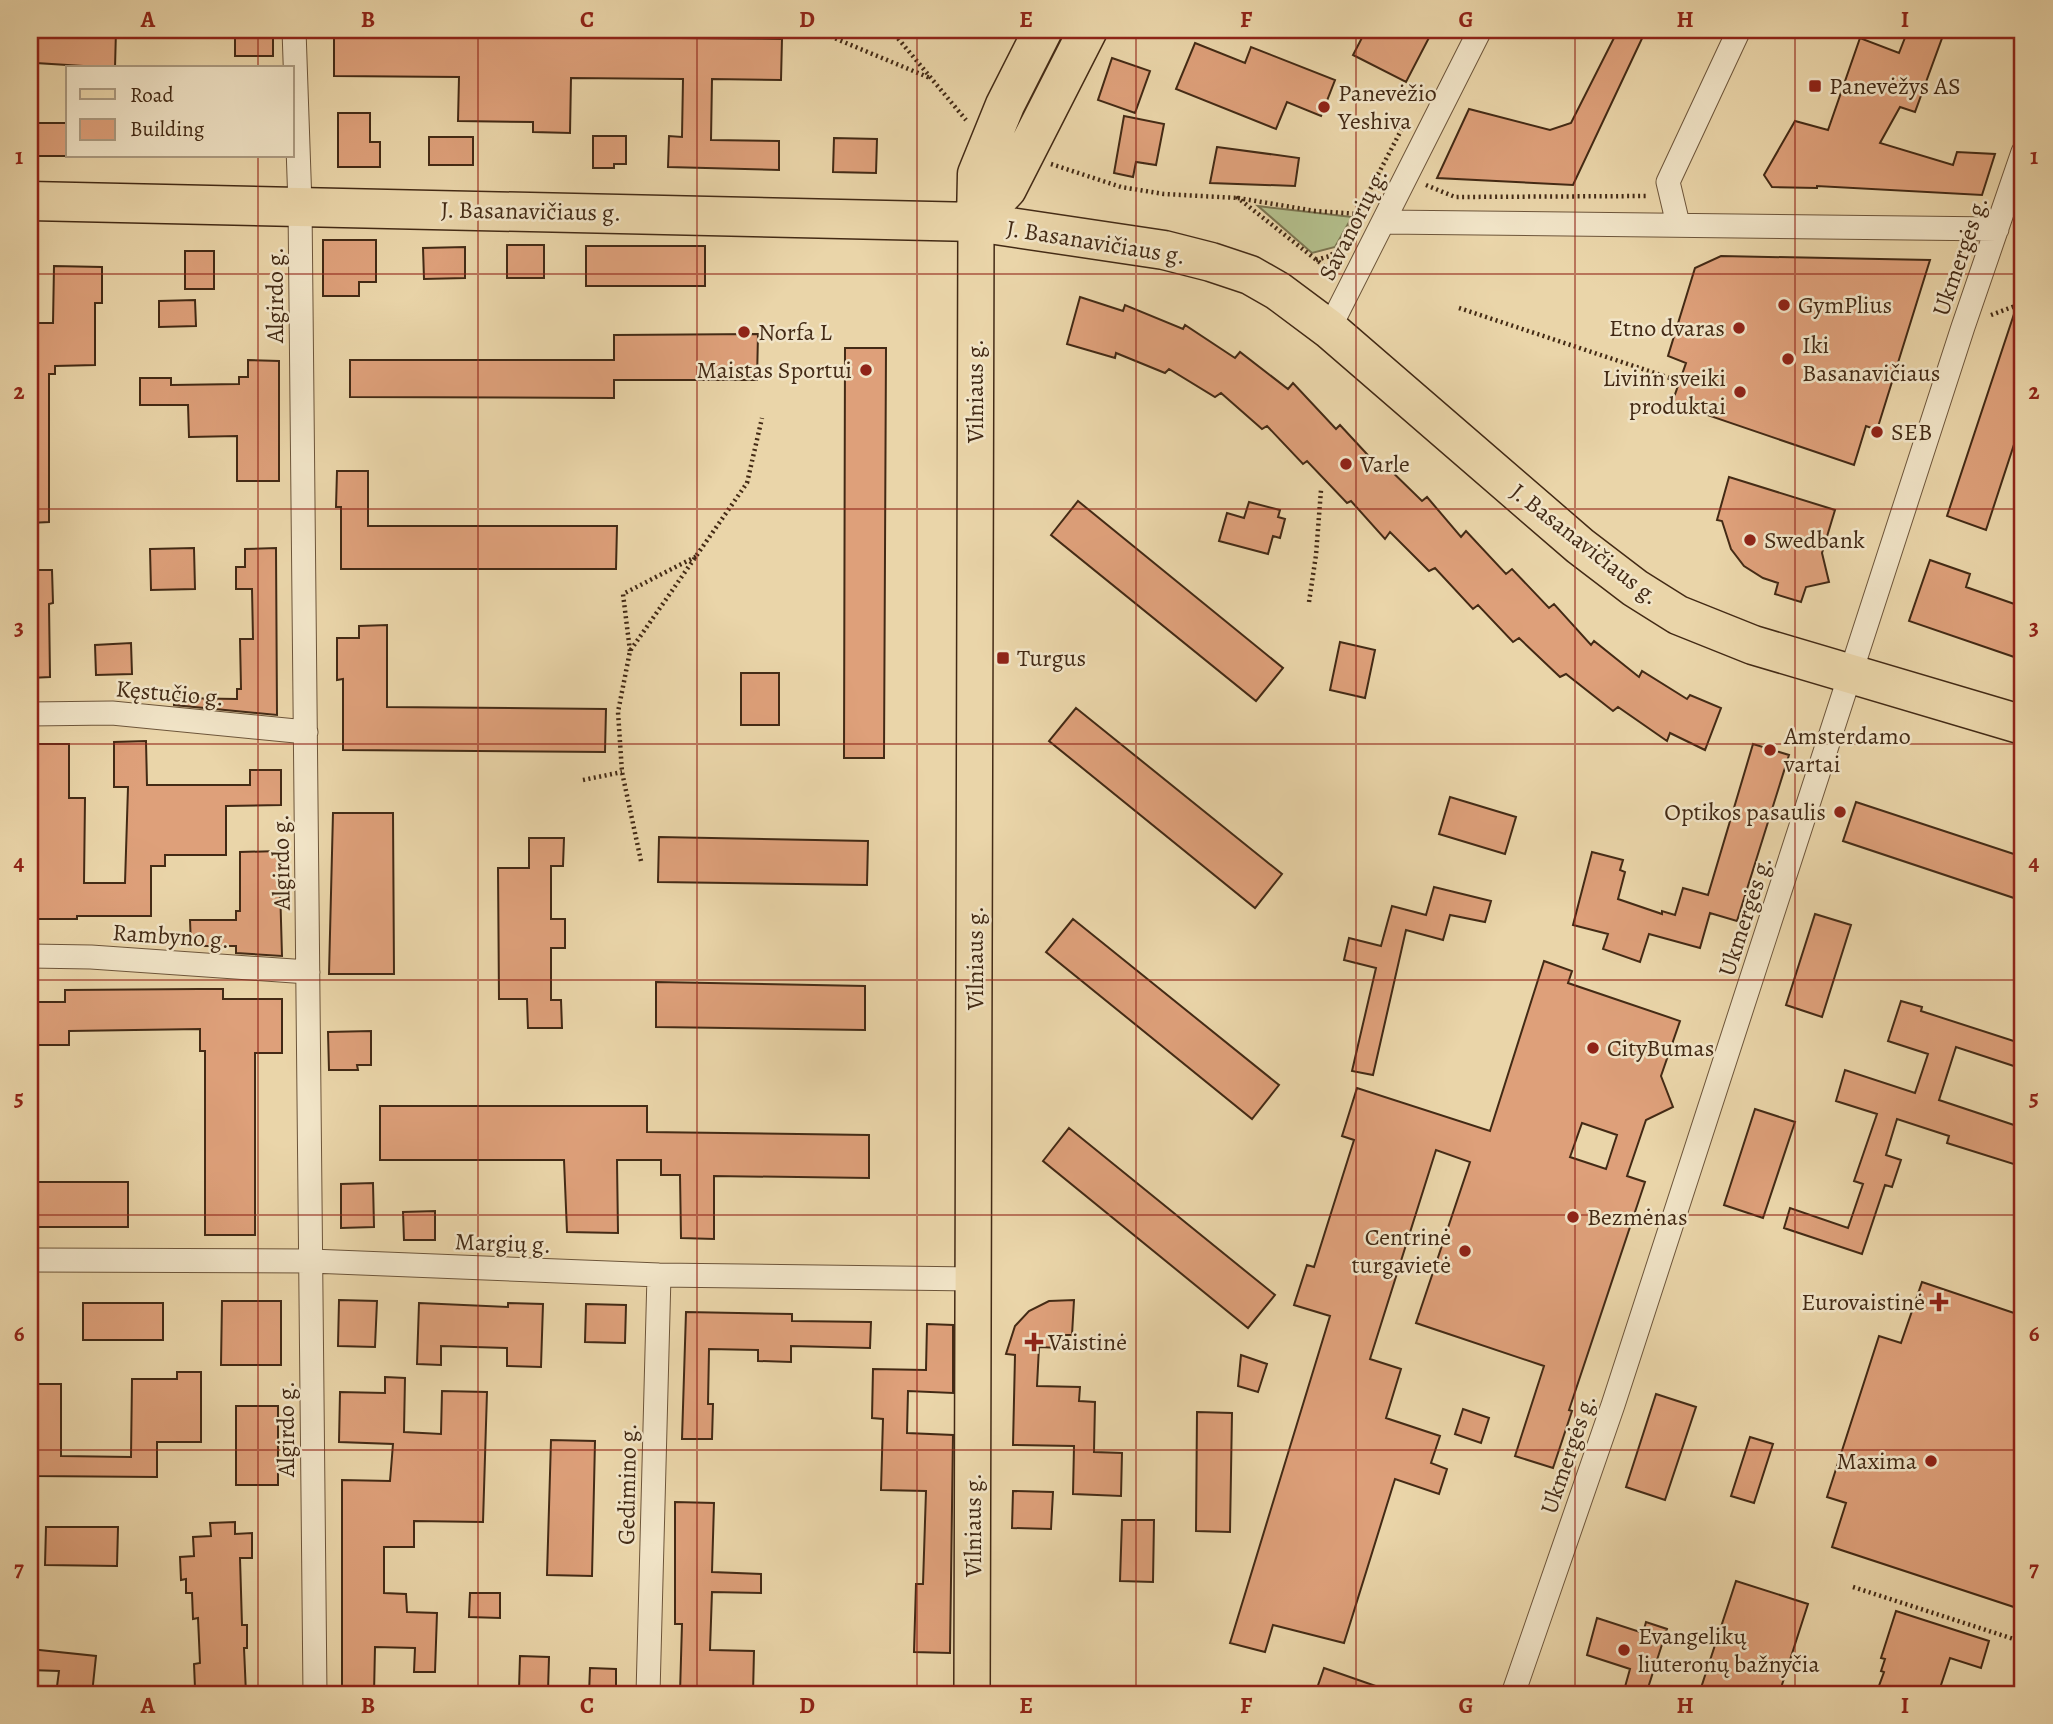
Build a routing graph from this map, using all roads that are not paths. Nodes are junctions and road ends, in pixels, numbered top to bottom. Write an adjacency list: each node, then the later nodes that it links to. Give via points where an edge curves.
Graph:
1 (294, 30): 8 (street, Algirdo g.)
2 (1043, 30): 9 (highway, Vilniaus g., via 977,174)
3 (1088, 30): 9 (highway, via 1007,189)
4 (1480, 30): 10 (street, Savanorių g.)
5 (1740, 30): 11 (street, via 1669,188)
6 (2023, 152): 12 (street, Ukmergės g.)
7 (30, 201): 8 (highway, J. Basanavičiaus g.)
8 (300, 205): 9 (highway, J. Basanavičiaus g.); 17 (street, Algirdo g.)
9 (976, 222): 13 (highway, J. Basanavičiaus g., via 1164,250 1211,262 1269,285); 23 (main road, Vilniaus g.)
10 (1384, 222): 11 (street); 13 (street, Savanorių g.)
11 (1678, 224): 12 (street)
12 (1997, 229): 14 (street, Ukmergės g.)
13 (1329, 329): 14 (highway, J. Basanavičiaus g., via 1635,589 1678,615 1753,645)
14 (1851, 673): 16 (highway, J. Basanavičiaus g.); 27 (street, Ukmergės g., via 1617,1393)
15 (30, 714): 17 (street, Kęstučio g., via 112,713)
16 (2023, 725)
17 (306, 732): 19 (street, Algirdo g.)
18 (30, 956): 19 (street, Rambyno g.)
19 (308, 972): 21 (street, Algirdo g.)
20 (30, 1259): 21 (street, Margių g.)
21 (311, 1261): 22 (street, Margių g.); 24 (street, Algirdo g.)
22 (659, 1275): 23 (street, Margių g.); 25 (street, Gedimino g.)
23 (974, 1279): 26 (main road, Vilniaus g.)
24 (315, 1694)
25 (648, 1694)
26 (972, 1694)
27 (1513, 1694)

